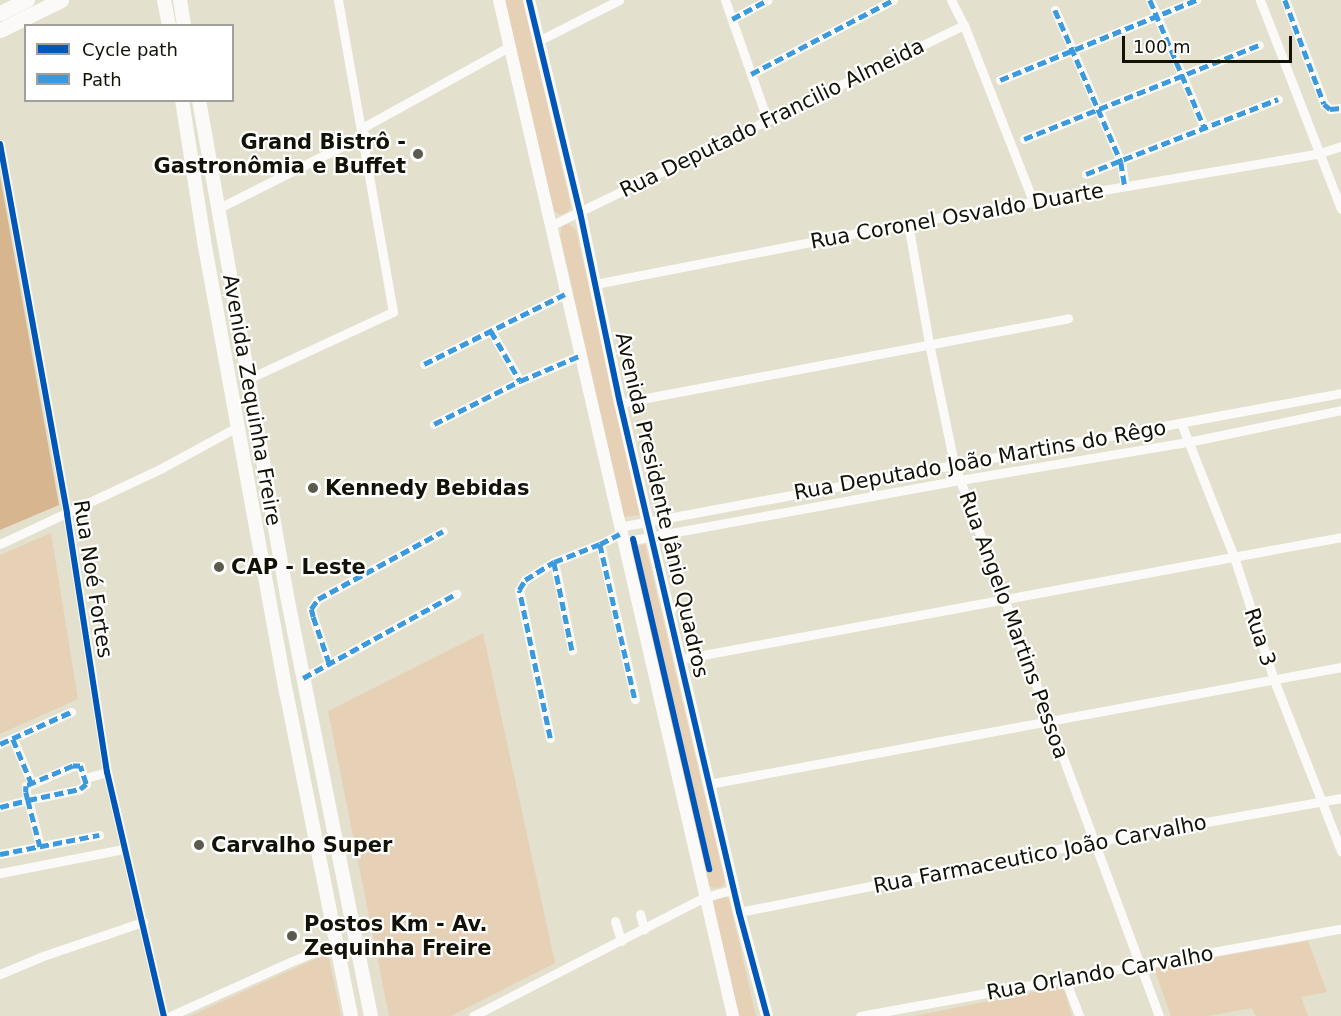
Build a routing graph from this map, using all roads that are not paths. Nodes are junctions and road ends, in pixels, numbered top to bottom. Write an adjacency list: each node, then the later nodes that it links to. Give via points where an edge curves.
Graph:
1 (27, 0): 18 (main road)
2 (61, 0): 24 (main road)
3 (164, 0): 21 (main road)
4 (180, 0): 22 (main road)
5 (338, 0): 41 (street)
6 (499, 0): 27 (street)
7 (529, 0): 25 (street, Avenida Presidente Jânio Quadros)
8 (619, 0): 25 (street)
9 (725, 0): 20 (street)
10 (766, 0): 20 (street)
11 (893, 0): 29 (street)
12 (951, 0): 23 (street)
13 (1150, 0): 19 (street)
14 (1196, 0): 19 (street)
15 (1260, 0): 45 (street)
16 (1285, 0): 35 (street, via 1324,104 1330,109)
17 (1055, 10): 28 (street)
18 (0, 13)
19 (1157, 16): 28 (street); 30 (street)
20 (732, 19): 29 (street)
21 (169, 24)
22 (184, 24)
23 (964, 25): 37 (street, Rua Deputado Francilio Almeida); 49 (street)
24 (0, 30)
25 (538, 41): 52 (street, Avenida Presidente Jânio Quadros)
26 (1258, 45): 30 (street)
27 (509, 47): 41 (street); 54 (street)
28 (1072, 51): 31 (street); 36 (street)
29 (751, 74): 37 (street)
30 (1182, 75): 36 (street); 40 (street)
31 (1000, 80)
32 (1278, 99): 40 (street)
33 (182, 102): 38 (main road, Avenida Zequinha Freire)
34 (199, 102): 39 (main road, Avenida Zequinha Freire)
35 (1341, 108)
36 (1098, 109): 42 (street); 46 (street)
37 (767, 119): 52 (street, Rua Deputado Francilio Almeida)
38 (186, 124): 39 (main road, via 195,121); 69 (main road, Avenida Zequinha Freire)
39 (204, 126): 50 (main road, Avenida Zequinha Freire)
40 (1205, 129): 46 (street)
41 (363, 132): 50 (street); 62 (street, via 393,312)
42 (1024, 139)
43 (0, 144): 73 (street, Rua Noé Fortes)
44 (1341, 146): 45 (street, Rua Coronel Osvaldo Duarte)
45 (1320, 153): 48 (street, Rua Coronel Osvaldo Duarte); 51 (street)
46 (1121, 162): 47 (street); 48 (street)
47 (1086, 174)
48 (1125, 186): 49 (street, Rua Coronel Osvaldo Duarte)
49 (1033, 201): 53 (street, Rua Coronel Osvaldo Duarte)
50 (217, 209): 62 (main road, Avenida Zequinha Freire)
51 (1341, 209)
52 (580, 212): 54 (street, Rua Deputado Francilio Almeida); 55 (street, Avenida Presidente Jânio Quadros)
53 (908, 223): 55 (street, Rua Coronel Osvaldo Duarte); 59 (street, Rua Angelo Martins Pessoa)
54 (550, 226): 56 (street)
55 (595, 284): 65 (street, Avenida Presidente Jânio Quadros)
56 (565, 294): 58 (street); 60 (street)
57 (1068, 318): 59 (street)
58 (491, 331): 61 (street); 63 (street)
59 (929, 344): 65 (street); 71 (street, Rua Angelo Martins Pessoa)
60 (579, 356): 63 (street); 76 (street)
61 (424, 364)
62 (250, 378): 89 (main road, Avenida Zequinha Freire)
63 (520, 381): 68 (street)
64 (1341, 393): 67 (street, Rua Deputado João Martins do Rêgo)
65 (620, 403): 74 (street, Avenida Presidente Jânio Quadros)
66 (1341, 410): 70 (street, Rua Deputado João Martins do Rêgo)
67 (1181, 423): 70 (street, Rua 3); 71 (street, Rua Deputado João Martins do Rêgo)
68 (434, 424)
69 (237, 427): 73 (street); 92 (main road, Avenida Zequinha Freire)
70 (1188, 442): 72 (street, Rua Deputado João Martins do Rêgo); 81 (street, Rua 3)
71 (954, 464): 72 (street, Rua Angelo Martins Pessoa); 74 (street, Rua Deputado João Martins do Rêgo)
72 (960, 480): 77 (street, Rua Deputado João Martins do Rêgo); 84 (street, Rua Angelo Martins Pessoa)
73 (67, 514): 79 (street); 101 (street, Rua Noé Fortes)
74 (647, 521): 76 (street, Rua Deputado João Martins do Rêgo); 77 (street, Avenida Presidente Jânio Quadros)
75 (443, 531): 87 (street, via 318,599 313,617)
76 (620, 535): 77 (street, Rua Deputado João Martins do Rêgo); 80 (street); 117 (street)
77 (651, 536): 86 (street, Avenida Presidente Jânio Quadros)
78 (1341, 537): 81 (street)
79 (0, 544)
80 (600, 544): 82 (street); 93 (street)
81 (1234, 557): 84 (street); 90 (street, Rua 3)
82 (554, 562): 85 (street); 98 (street, via 525,580 519,595)
83 (456, 594): 87 (street)
84 (1002, 598): 86 (street); 97 (street, Rua Angelo Martins Pessoa)
85 (572, 650)
86 (681, 659): 104 (street, Avenida Presidente Jânio Quadros)
87 (329, 664): 89 (street)
88 (1341, 667): 90 (street)
89 (303, 678): 91 (main road, Avenida Zequinha Freire)
90 (1274, 680): 97 (street); 107 (street, Rua 3)
91 (306, 693): 92 (main road, via 295,700); 95 (main road, Avenida Zequinha Freire)
92 (287, 696): 96 (main road, Avenida Zequinha Freire)
93 (635, 699)
94 (71, 712): 99 (street)
95 (311, 719): 96 (main road); 132 (main road, Avenida Zequinha Freire)
96 (292, 723): 125 (main road, Avenida Zequinha Freire)
97 (1049, 723): 104 (street); 110 (street, Rua Angelo Martins Pessoa)
98 (550, 738)
99 (12, 739): 100 (street); 103 (street)
100 (0, 744)
101 (107, 772): 102 (street); 112 (street, Rua Noé Fortes)
102 (85, 778): 103 (street, via 77,765); 106 (street, via 86,784 80,789)
103 (31, 782): 106 (street, via 26,786)
104 (709, 784): 116 (street, Avenida Presidente Jânio Quadros)
105 (1341, 798): 107 (street, Rua Farmaceutico João Carvalho)
106 (28, 800): 108 (street); 111 (street)
107 (1321, 802): 110 (street, Rua Farmaceutico João Carvalho); 113 (street, Rua 3)
108 (0, 807)
109 (99, 836): 111 (street)
110 (1094, 842): 118 (street, Rua Farmaceutico João Carvalho); 126 (street, Rua Angelo Martins Pessoa)
111 (40, 846): 114 (street)
112 (124, 849): 115 (street); 121 (street, Rua Noé Fortes)
113 (1341, 851)
114 (0, 854)
115 (0, 873)
116 (734, 888): 117 (street); 118 (street, Avenida Presidente Jânio Quadros)
117 (705, 897): 122 (street); 134 (street)
118 (740, 912): 135 (street, Avenida Presidente Jânio Quadros)
119 (640, 914): 122 (street)
120 (615, 921): 124 (street)
121 (143, 922): 127 (street); 129 (street, Rua Noé Fortes)
122 (644, 929): 124 (street)
123 (1341, 929): 126 (street, Rua Orlando Carvalho)
124 (621, 941): 133 (street)
125 (337, 943): 130 (street); 131 (main road, Avenida Zequinha Freire)
126 (1142, 965): 128 (street, Rua Orlando Carvalho); 138 (street, Rua Angelo Martins Pessoa)
127 (0, 974)
128 (1065, 979): 136 (street, Rua Orlando Carvalho); 137 (street)
129 (164, 1016)
130 (170, 1016)
131 (351, 1016)
132 (371, 1016)
133 (472, 1016)
134 (733, 1016)
135 (767, 1016)
136 (860, 1016)
137 (1079, 1016)
138 (1160, 1016)

